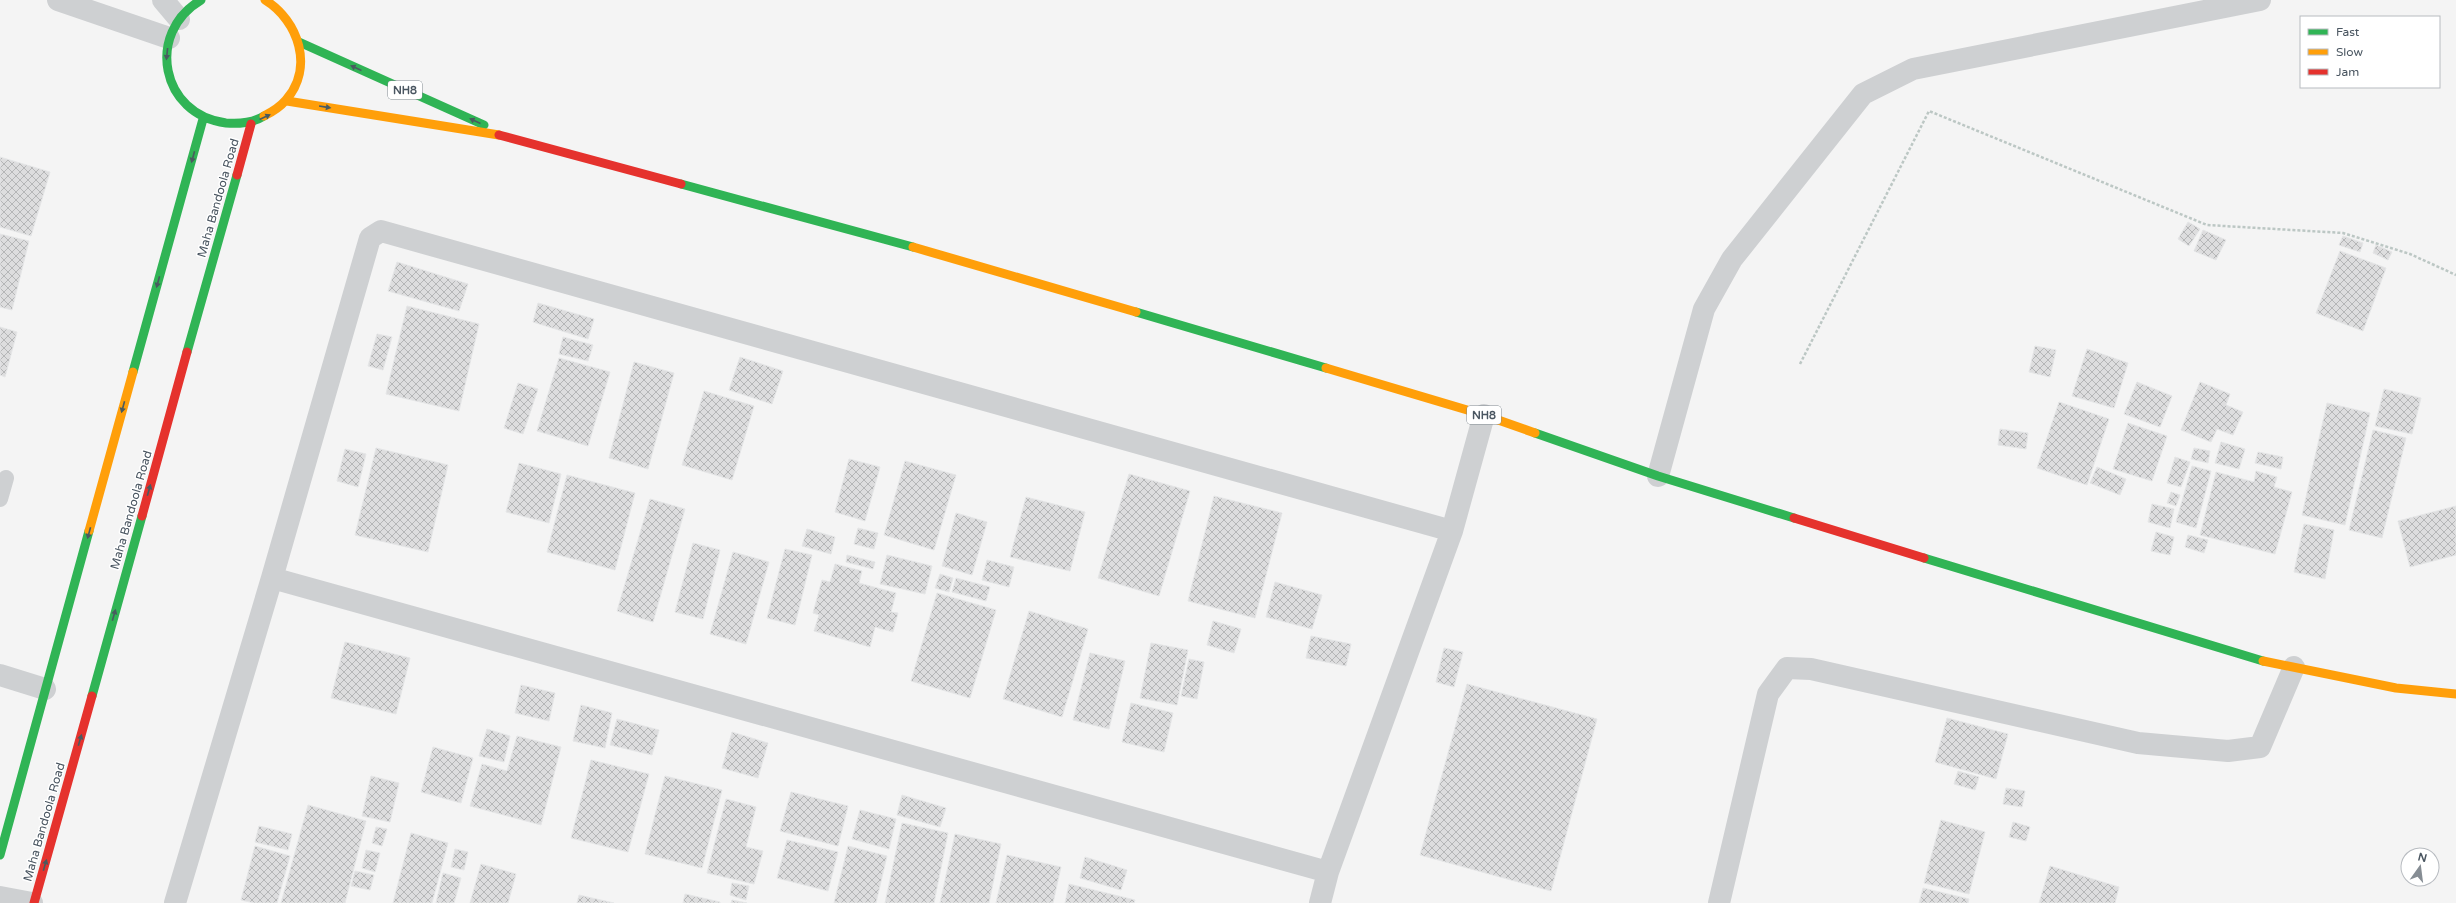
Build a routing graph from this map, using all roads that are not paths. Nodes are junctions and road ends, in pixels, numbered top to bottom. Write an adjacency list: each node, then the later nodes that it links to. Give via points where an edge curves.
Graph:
1 (58, 0): 6 (street)
2 (163, 0): 6 (street)
3 (265, 0): 5 (main road)
4 (2260, 0): 13 (street, via 1913,69 1863,94 1732,258 1704,309)
5 (274, 3): 7 (main road, via 290,21)
6 (187, 12): 9 (main road, one-way to 9, via 166,57 168,76 188,108)
7 (299, 42): 8 (main road, via 300,69 297,83); 11 (main road, NH8, one-way to 7)
8 (287, 101): 10 (main road, one-way to 8, via 271,115); 11 (main road, NH8, one-way to 11)
9 (203, 119): 10 (main road, via 235,126); 20 (main road, one-way to 20)
10 (251, 124): 25 (main road, Maha Bandoola Road, one-way to 10)
11 (510, 137): 12 (main road, NH8, via 935,253)
12 (1484, 415): 13 (main road, NH8); 16 (street)
13 (1658, 476): 18 (main road, NH8, via 2079,606 2264,661)
14 (6, 478): 15 (lane)
15 (0, 499)
16 (1452, 531): 17 (street, via 381,231 370,238); 23 (street)
17 (272, 578): 23 (street); 26 (street)
18 (2294, 667): 21 (main road, NH8, via 2396,688); 28 (street, via 2260,747 2228,751 2138,743 1811,669 1787,668 1768,694)
19 (0, 675): 20 (street)
20 (45, 689): 22 (main road)
21 (2456, 694)
22 (0, 854)
23 (1328, 872): 27 (street)
24 (0, 897): 25 (street)
25 (33, 903)
26 (175, 903)
27 (1320, 903)
28 (1719, 903)

